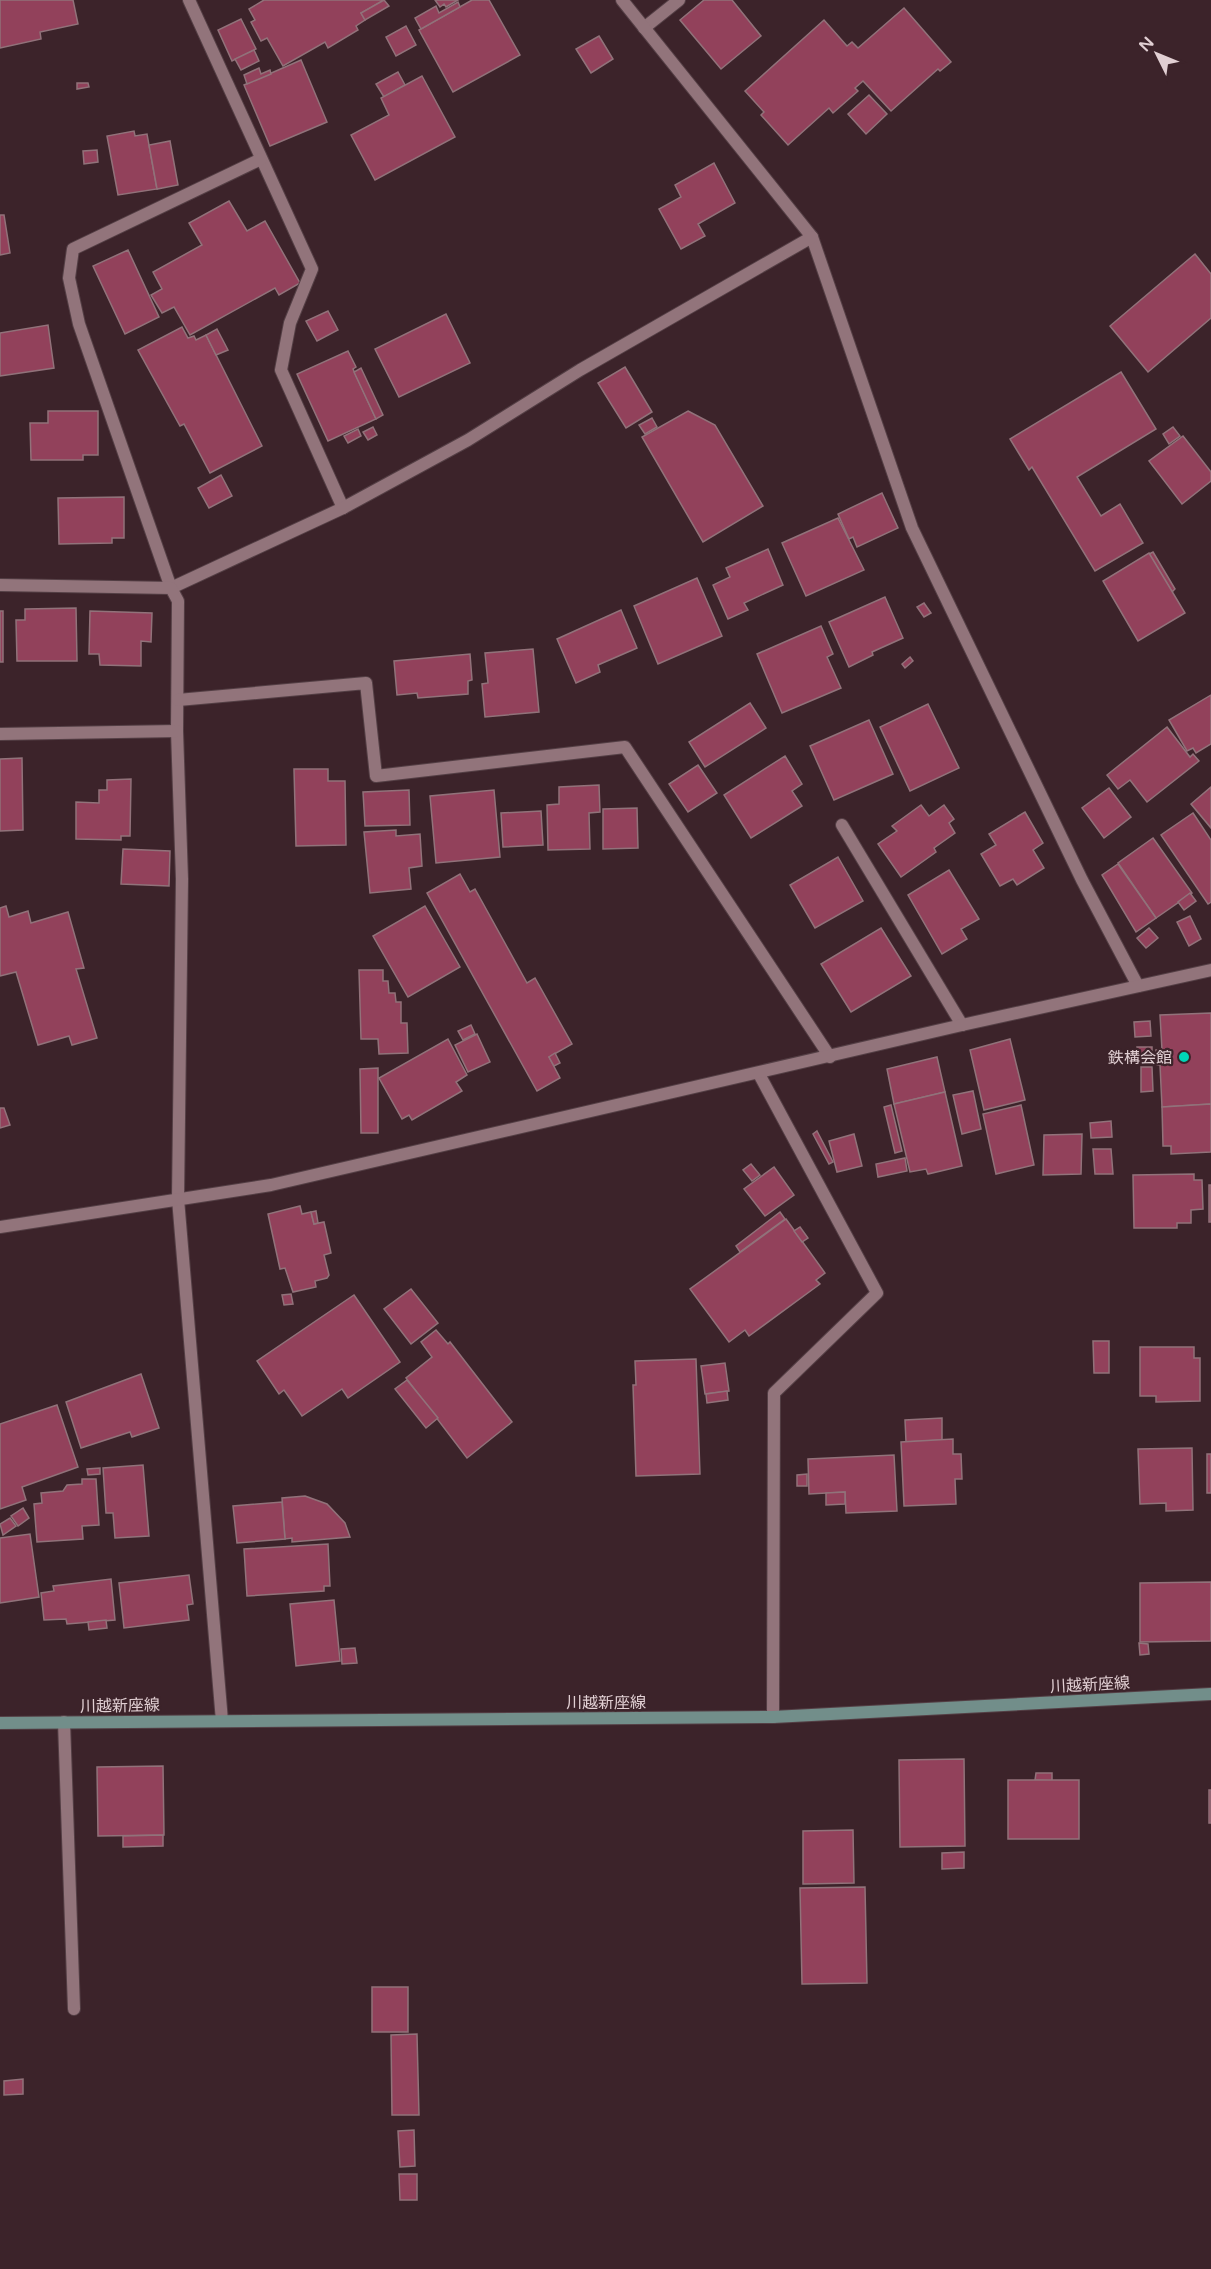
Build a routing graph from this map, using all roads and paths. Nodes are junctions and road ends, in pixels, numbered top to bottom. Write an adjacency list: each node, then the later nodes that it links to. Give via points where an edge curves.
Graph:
1 (189, 0): 5 (street)
2 (622, 0): 4 (street)
3 (679, 0): 4 (street)
4 (644, 28): 6 (street)
5 (261, 159): 7 (street, via 312,269 290,323 281,370); 9 (street, via 73,249 69,278 79,324)
6 (812, 237): 7 (street, via 580,370 468,440); 15 (street, via 912,528 1082,880)
7 (343, 508): 9 (street)
8 (0, 585): 9 (street)
9 (171, 588): 10 (street, via 178,601)
10 (178, 700): 11 (street); 17 (street, via 366,682 376,776 626,747)
11 (177, 731): 12 (street); 19 (street, via 182,879)
12 (0, 734)
13 (842, 825): 16 (street)
14 (1211, 970): 15 (street)
15 (1138, 986): 16 (street)
16 (962, 1025): 17 (street)
17 (830, 1057): 18 (street)
18 (759, 1074): 19 (street, via 271,1185); 22 (street, via 877,1293 774,1393)
19 (178, 1199): 20 (street); 23 (street)
20 (0, 1227)
21 (1211, 1694): 22 (main road, 川越新座線)
22 (773, 1717): 23 (main road, 川越新座線)
23 (222, 1721): 24 (main road, 川越新座線)
24 (64, 1722): 25 (main road, 川越新座線); 26 (street)
25 (0, 1723)
26 (74, 2009)

